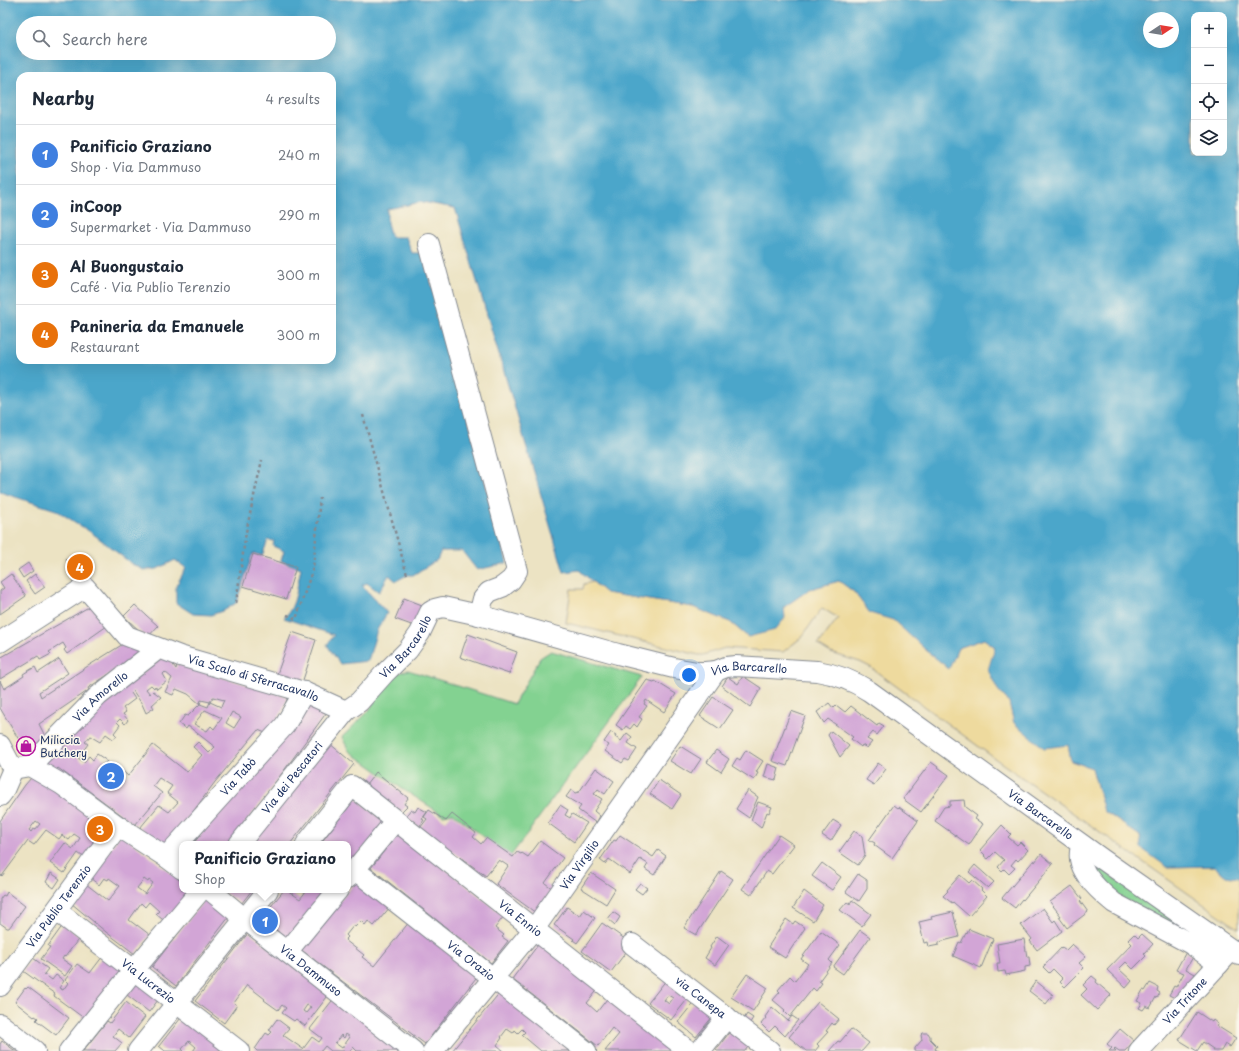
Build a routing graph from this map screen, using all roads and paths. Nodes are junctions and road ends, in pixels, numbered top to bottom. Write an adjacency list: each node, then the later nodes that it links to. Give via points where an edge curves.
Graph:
1 (429, 244): 8 (street, via 517,571 502,587 489,592 483,599)
2 (364, 415): 5 (path)
3 (262, 460): 6 (path, via 246,532)
4 (320, 498): 7 (path, via 313,568 296,619)
5 (407, 575)
6 (236, 603)
7 (287, 615)
8 (479, 615): 11 (street, Via Barcarello, via 674,668 697,672); 13 (street, Via Barcarello, via 448,608 430,612 408,650 359,702)
9 (0, 642): 10 (street, Via Scalo di Sferracavallo, via 85,587 127,636)
10 (158, 649): 12 (street, Via Scalo di Sferracavallo); 15 (street, Via Amorello, via 98,696)
11 (716, 671): 22 (street, Via Barcarello, via 733,666 782,668 830,673 848,679 869,691); 31 (street, Via Virgilio)
12 (304, 692): 13 (street, Via Scalo di Sferracavallo); 19 (street, Via Tabò, via 284,725)
13 (346, 711): 20 (street, Via dei Pescatori)
14 (0, 745): 15 (street)
15 (21, 767): 16 (street); 18 (street, via 61,784)
16 (0, 796)
17 (395, 820): 21 (street, Via Ennio, via 352,786); 24 (street); 31 (street, Via Ennio)
18 (118, 826): 23 (street); 29 (street, Via Publio Terenzio)
19 (192, 841)
20 (241, 841)
21 (308, 841)
22 (1082, 845): 34 (street, Via Barcarello); 34 (street, Via Barcarello, via 1079,858 1082,868 1114,903 1194,946)
23 (174, 863)
24 (351, 874): 36 (street, Via Orazio)
25 (198, 893): 35 (street)
26 (214, 893): 30 (street, Via Dammuso)
27 (266, 893): 30 (street)
28 (336, 893): 33 (street)
29 (57, 911): 35 (street, Via Lucrezio); 37 (street, Via Publio Terenzio)
30 (245, 919): 33 (street, Via Dammuso); 38 (street)
31 (533, 930): 36 (street, Via Virgilio); 48 (street, Via Ennio)
32 (632, 944): 39 (street, via Canepa)
33 (287, 952): 45 (street, Via Dammuso)
34 (1230, 956): 51 (street, Via Tritone)
35 (134, 970): 38 (street, Via Lucrezio); 42 (street)
36 (493, 978): 46 (street, Via Virgilio); 47 (street, Via Orazio)
37 (0, 986)
38 (177, 1003): 43 (street); 44 (street, Via Lucrezio)
39 (727, 1017): 49 (street); 50 (street, via Canepa)
40 (0, 1024): 41 (street)
41 (35, 1051)
42 (69, 1051)
43 (138, 1051)
44 (239, 1051)
45 (413, 1051)
46 (433, 1051)
47 (586, 1051)
48 (688, 1051)
49 (700, 1051)
50 (770, 1051)
51 (1139, 1051)

